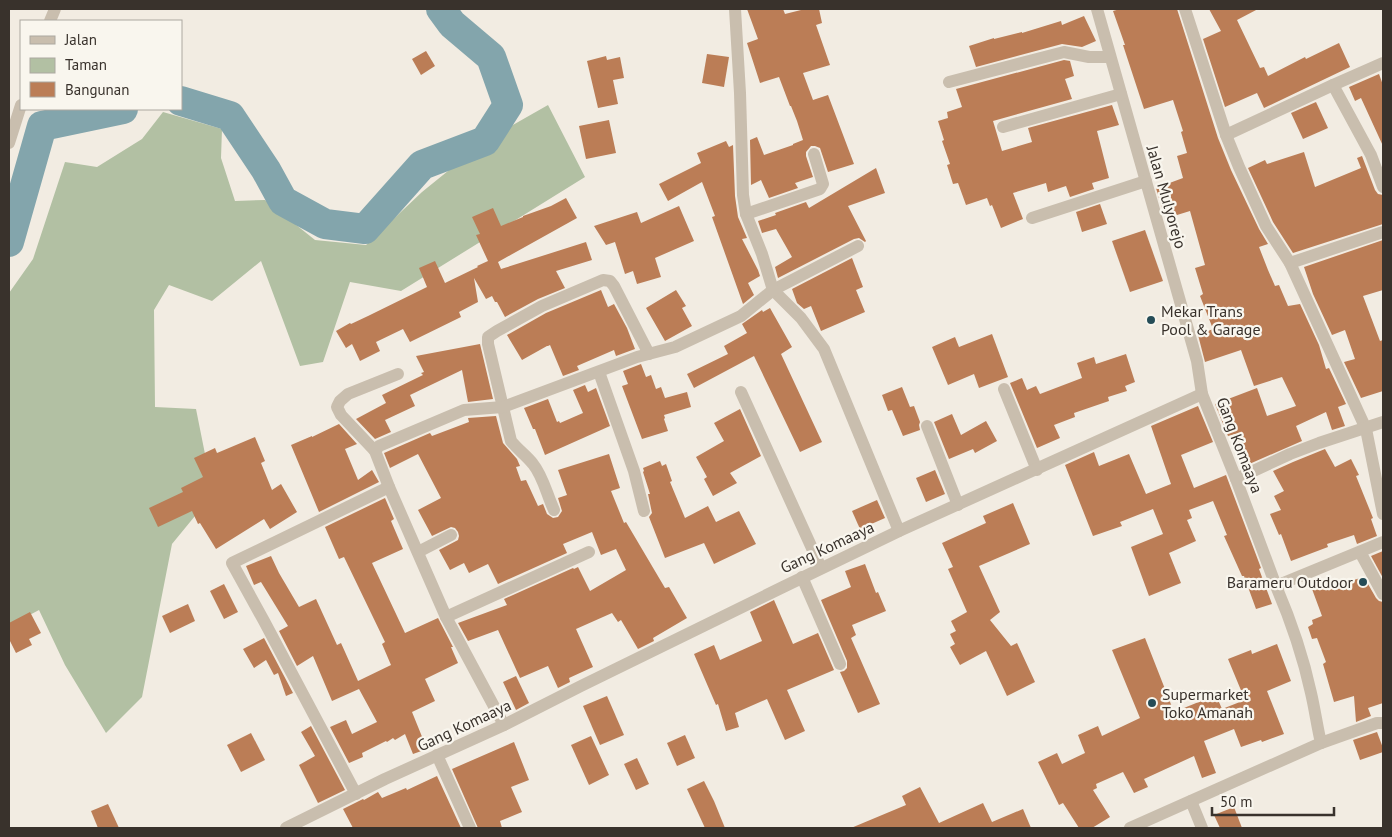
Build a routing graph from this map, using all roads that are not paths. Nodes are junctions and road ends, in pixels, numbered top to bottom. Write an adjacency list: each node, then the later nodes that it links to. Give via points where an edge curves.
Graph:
1 (735, 9): 16 (street)
2 (1097, 9): 4 (street, Jalan Mulyorejo)
3 (1185, 9): 11 (street)
4 (1110, 57): 6 (street, via 1064,52); 8 (street, Jalan Mulyorejo)
5 (1383, 64): 7 (street)
6 (949, 82)
7 (1333, 84): 11 (street); 15 (street, via 1371,156)
8 (1121, 94): 10 (street); 14 (street, Jalan Mulyorejo)
9 (20, 108): 12 (street)
10 (1003, 127)
11 (1226, 135): 20 (street, via 1266,226)
12 (9, 143)
13 (814, 154): 16 (street, via 823,184 820,189)
14 (1146, 181): 17 (street); 27 (street, Jalan Mulyorejo, via 1197,361)
15 (1383, 187)
16 (746, 214): 21 (street)
17 (1032, 218)
18 (1383, 232): 20 (street)
19 (858, 246): 21 (street)
20 (1290, 263): 31 (street)
21 (773, 290): 22 (street, via 741,316 675,347); 40 (street, via 801,318 824,349)
22 (649, 354): 23 (street); 28 (street, via 614,286 603,280 542,306 488,337)
23 (599, 372): 28 (street); 38 (street, via 634,471)
24 (398, 374): 32 (street, via 348,394 337,408)
25 (1004, 389): 33 (street)
26 (741, 392): 46 (street)
27 (1202, 394): 33 (street, Gang Komaaya); 34 (street, Gang Komaaya)
28 (503, 406): 32 (street, via 464,410 379,446); 37 (street, via 512,441 537,470)
29 (1383, 422): 31 (street)
30 (927, 426): 36 (street)
31 (1366, 429): 34 (street, via 1318,443); 39 (street)
32 (375, 451): 35 (street)
33 (1037, 470): 36 (street, Gang Komaaya)
34 (1236, 479): 48 (street, Gang Komaaya)
35 (389, 487): 43 (street); 56 (street, via 232,563)
36 (958, 505): 40 (street, Gang Komaaya)
37 (554, 510)
38 (644, 511)
39 (1383, 514)
40 (899, 531): 46 (street, Gang Komaaya)
41 (451, 535): 43 (street)
42 (1383, 542): 45 (street)
43 (418, 552): 50 (street)
44 (589, 552): 50 (street)
45 (1360, 552): 48 (street); 49 (street)
46 (821, 568): 47 (street, Gang Komaaya)
47 (802, 577): 51 (street); 53 (street, Gang Komaaya)
48 (1276, 586): 54 (street, Gang Komaaya, via 1298,645)
49 (1383, 594)
50 (446, 617): 53 (street)
51 (840, 664)
52 (1383, 723): 54 (street)
53 (504, 725): 55 (street, Gang Komaaya)
54 (1321, 743): 57 (street)
55 (437, 755): 56 (street, Gang Komaaya); 59 (street)
56 (356, 794): 58 (street, Gang Komaaya)
57 (1192, 801): 60 (street); 61 (street)
58 (286, 828)
59 (470, 828)
60 (1130, 828)
61 (1202, 828)

